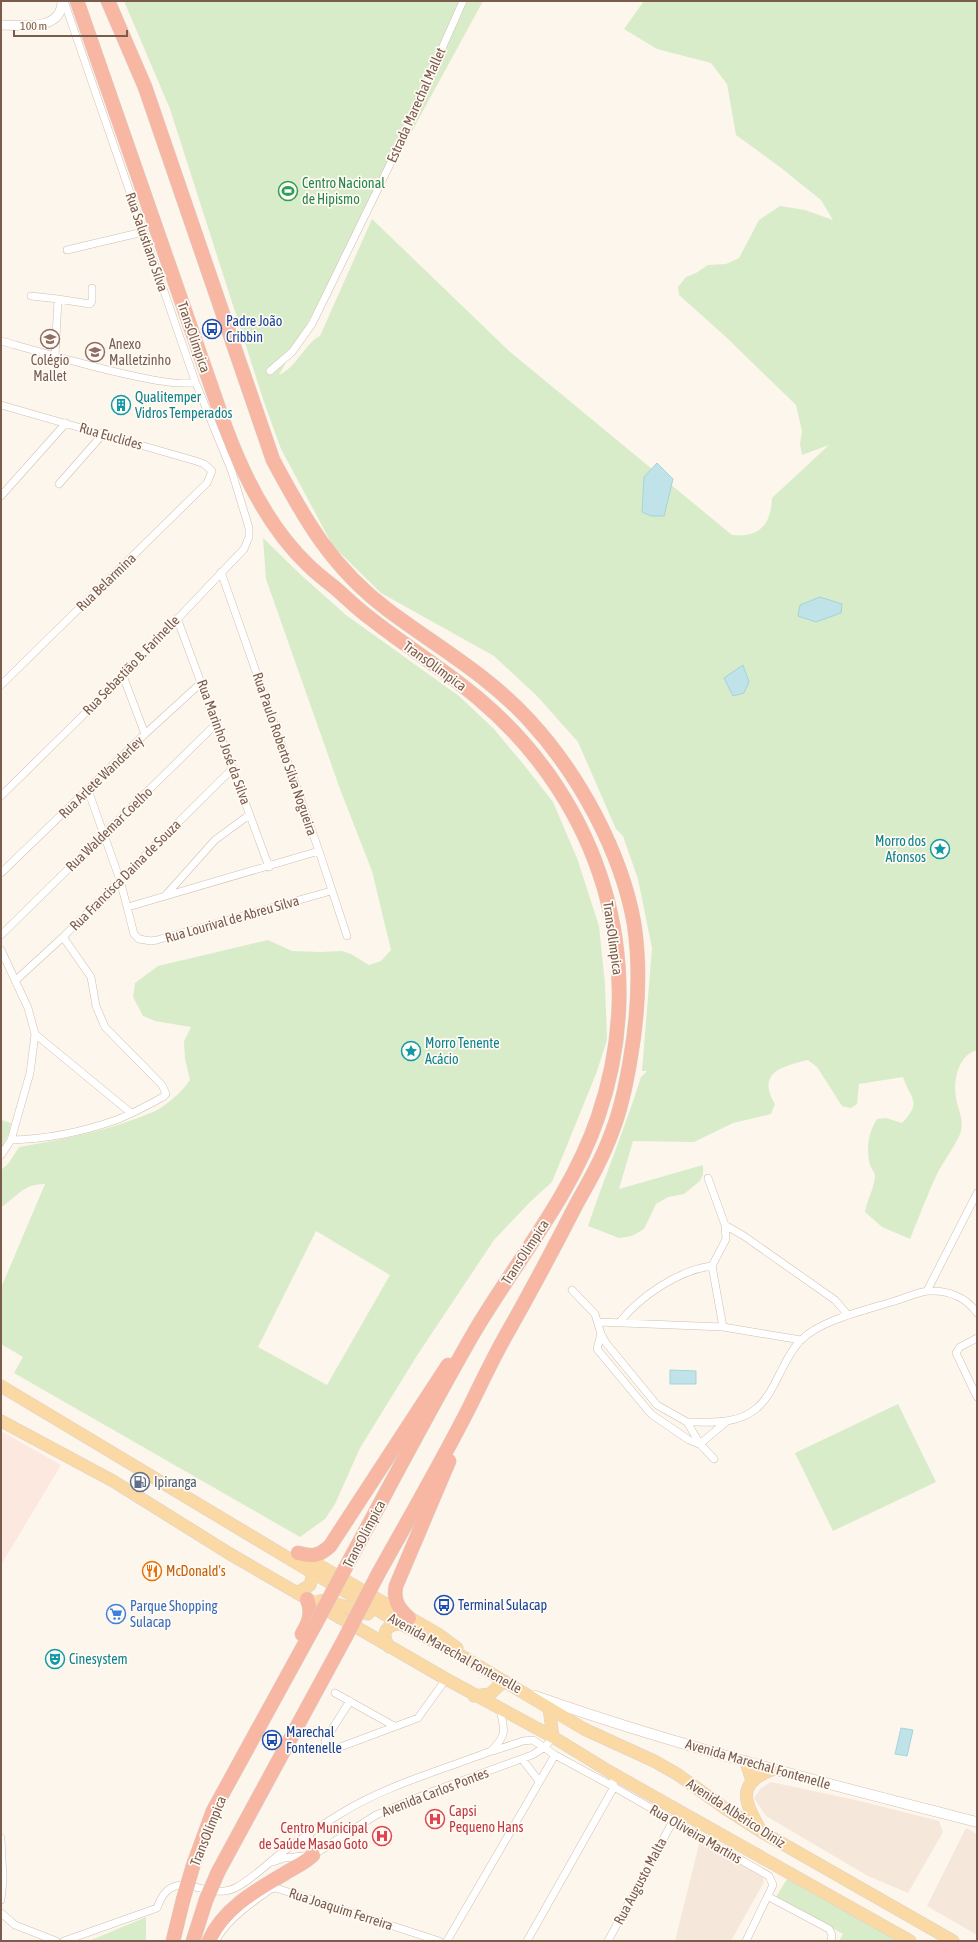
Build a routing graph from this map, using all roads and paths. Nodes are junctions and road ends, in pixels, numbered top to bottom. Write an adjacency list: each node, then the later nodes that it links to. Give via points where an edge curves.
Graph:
1 (63, 1): 5 (street, Rua Salustiano Silva); 6 (street, via 59,12 49,23)
2 (77, 1): 7 (highway, TransOlímpica)
3 (108, 1): 69 (highway, TransOlímpica, via 145,87 273,460 293,500 327,551 352,578 386,609 501,693 556,751 588,801 609,844 633,922 638,964 638,998 624,1092 613,1130 599,1162)
4 (463, 1): 15 (street, Estrada Marechal Mallet, via 395,154 312,324 298,346)
5 (70, 16): 7 (highway, via 76,23 136,185); 8 (street, Rua Salustiano Silva)
6 (1, 25)
7 (149, 210): 66 (highway, TransOlímpica, via 232,444 261,503 282,535 307,565 366,616 479,699 509,727 536,756 569,805 603,879 612,915 619,995 617,1039 608,1085 598,1118 562,1194)
8 (143, 232): 9 (street); 16 (street, Rua Salustiano Silva)
9 (67, 250)
10 (92, 288): 12 (street, via 90,304)
11 (31, 296): 12 (street)
12 (58, 299): 14 (street)
13 (1, 341): 14 (street)
14 (55, 356): 16 (street, via 138,377 184,384)
15 (270, 371)
16 (195, 382): 23 (street, Rua Salustiano Silva, via 232,472)
17 (1, 405): 18 (street, Rua Euclides)
18 (66, 423): 19 (street, Rua Euclides); 22 (street)
19 (104, 434): 20 (street, Rua Euclides, via 196,461 210,468); 21 (street)
20 (210, 478): 28 (street, Rua Belarmina)
21 (58, 484)
22 (1, 496)
23 (249, 528): 24 (street, Rua Sebastião B. Farinelle, via 249,537 244,549)
24 (221, 572): 25 (street, Rua Sebastião B. Farinelle); 36 (street, Rua Paulo Roberto Silva Nogueira)
25 (177, 618): 26 (street, Rua Sebastião B. Farinelle); 27 (street, Rua Marinho José da Silva)
26 (123, 676): 30 (street); 33 (street, Rua Sebastião B. Farinelle)
27 (202, 682): 29 (street, Rua Marinho José da Silva); 30 (street, Rua Arlete Wanderley)
28 (1, 685)
29 (217, 723): 31 (street, Rua Marinho José da Silva); 35 (street, Rua Waldemar Coelho)
30 (145, 734): 32 (street, Rua Arlete Wanderley)
31 (233, 768): 34 (street, Rua Marinho José da Silva); 39 (street, Rua Francisca Daina de Souza)
32 (88, 790): 35 (street); 38 (street, Rua Arlete Wanderley)
33 (1, 796)
34 (249, 815): 37 (street, Rua Marinho José da Silva); 41 (street, via 215,840)
35 (105, 833): 39 (street); 43 (street, Rua Waldemar Coelho)
36 (319, 851): 37 (street); 40 (street, Rua Paulo Roberto Silva Nogueira)
37 (269, 867): 41 (street)
38 (1, 873)
39 (120, 880): 42 (street); 45 (street, Rua Francisca Daina de Souza)
40 (332, 892): 42 (street, Rua Lourival de Abreu Silva, via 151,941 139,939 134,934); 44 (street, Rua Paulo Roberto Silva Nogueira)
41 (165, 896): 42 (street)
42 (128, 907)
43 (1, 935)
44 (347, 936)
45 (62, 937): 47 (street, Rua Francisca Daina de Souza); 49 (street, via 91,977 96,1006 105,1027 164,1088 166,1094 163,1098)
46 (1, 950): 47 (street)
47 (15, 981): 48 (street, via 28,1008)
48 (35, 1034): 49 (street); 50 (street, via 30,1073)
49 (130, 1113): 50 (street, via 95,1127 53,1137)
50 (11, 1140): 51 (street)
51 (1, 1155)
52 (708, 1178): 54 (street)
53 (977, 1193): 57 (street)
54 (725, 1225): 55 (street, via 726,1238); 59 (street, via 836,1300)
55 (712, 1266): 61 (street, via 684,1273 638,1301); 62 (street)
56 (572, 1290): 60 (street, via 591,1309)
57 (927, 1291): 58 (street, via 952,1294 961,1298 971,1304); 59 (street)
58 (977, 1314)
59 (848, 1315): 65 (street, via 812,1331)
60 (599, 1322): 61 (street); 63 (street)
61 (619, 1323): 62 (street)
62 (723, 1327): 65 (street)
63 (601, 1334): 72 (street, via 657,1405); 73 (street, via 597,1350 651,1414 689,1440)
64 (977, 1338): 68 (street, via 960,1347 956,1353)
65 (801, 1340): 71 (street, via 767,1396 756,1408 738,1420)
66 (468, 1342): 76 (highway, via 438,1378 330,1546 317,1555); 78 (highway, TransOlímpica, bridge, via 349,1561)
67 (1, 1386): 75 (main road, Avenida Marechal Fontenelle)
68 (977, 1397)
69 (470, 1406): 79 (highway, via 443,1477 396,1586 395,1599 401,1610); 114 (highway, TransOlímpica, bridge, via 218,1872)
70 (1, 1421): 78 (main road, Avenida Marechal Fontenelle, via 113,1481)
71 (727, 1421): 72 (street); 73 (street)
72 (687, 1422): 73 (street)
73 (700, 1444): 74 (street)
74 (714, 1460)
75 (254, 1538): 76 (main road, via 269,1540); 77 (main road, Avenida Marechal Fontenelle)
76 (298, 1553): 79 (main road)
77 (313, 1573): 78 (main road); 79 (main road, Avenida Marechal Fontenelle)
78 (309, 1607): 79 (main road, via 324,1600 378,1617); 80 (main road, Avenida Marechal Fontenelle); 113 (highway, TransOlímpica, bridge, via 236,1770 213,1811 193,1866)
79 (401, 1620): 80 (main road, via 387,1628 385,1636); 82 (main road, Avenida Marechal Fontenelle, via 449,1641 457,1647 462,1656)
80 (389, 1646): 81 (main road, Avenida Marechal Fontenelle)
81 (446, 1679): 85 (main road, Avenida Marechal Fontenelle); 89 (street, via 418,1718)
82 (504, 1681): 83 (main road, Avenida Marechal Fontenelle); 85 (main road, via 490,1694)
83 (518, 1690): 87 (main road, Avenida Albérico Diniz); 95 (main road, Avenida Marechal Fontenelle)
84 (336, 1693): 86 (street)
85 (474, 1696): 88 (main road, Avenida Albérico Diniz)
86 (350, 1701): 89 (street); 89 (street, via 327,1737 327,1748 335,1749)
87 (549, 1708): 90 (main road); 103 (main road, Avenida Albérico Diniz, via 595,1735 654,1761)
88 (500, 1710): 90 (main road, Avenida Albérico Diniz); 92 (street, Avenida Carlos Pontes, via 504,1734)
89 (394, 1726)
90 (553, 1737): 91 (street, Avenida Carlos Pontes); 97 (main road, Avenida Albérico Diniz)
91 (545, 1747): 92 (street, via 528,1740); 93 (street); 94 (street, Avenida Carlos Pontes)
92 (491, 1751): 104 (street, Avenida Carlos Pontes, via 373,1796)
93 (555, 1756): 98 (street); 100 (street)
94 (522, 1759): 98 (street); 106 (street, Avenida Carlos Pontes, via 431,1792 376,1816)
95 (746, 1762): 96 (main road, Avenida Marechal Fontenelle); 99 (main road)
96 (772, 1770): 99 (main road); 102 (main road, Avenida Marechal Fontenelle)
97 (610, 1772): 100 (street); 123 (main road, Avenida Albérico Diniz)
98 (539, 1781): 118 (street)
99 (752, 1781): 103 (main road, via 747,1806)
100 (614, 1787): 101 (street, Rua Oliveira Martins); 119 (street)
101 (673, 1821): 108 (street, Rua Oliveira Martins, via 769,1876 773,1886); 120 (street, Rua Augusto Malta)
102 (977, 1822)
103 (762, 1832): 124 (main road, Avenida Albérico Diniz)
104 (310, 1834): 106 (street, via 307,1845); 107 (street, Avenida Carlos Pontes)
105 (1, 1838): 109 (street)
106 (315, 1854): 107 (street, Avenida Carlos Pontes); 115 (highway, via 234,1907 219,1924)
107 (271, 1862): 112 (street, Avenida Carlos Pontes, via 237,1887 225,1891 186,1884 172,1887 164,1892 156,1908)
108 (769, 1897): 121 (street); 122 (street, via 829,1929 832,1935)
109 (1, 1900)
110 (1, 1913): 111 (street, via 15,1926)
111 (56, 1941)
112 (64, 1941)
113 (173, 1941)
114 (193, 1941)
115 (209, 1941)
116 (216, 1941): 117 (street, Rua Joaquim Ferreira, via 231,1921 247,1907 272,1889 279,1888)
117 (439, 1941)
118 (447, 1941)
119 (527, 1941)
120 (608, 1941)
121 (746, 1941)
122 (830, 1941)
123 (910, 1941)
124 (953, 1941)

